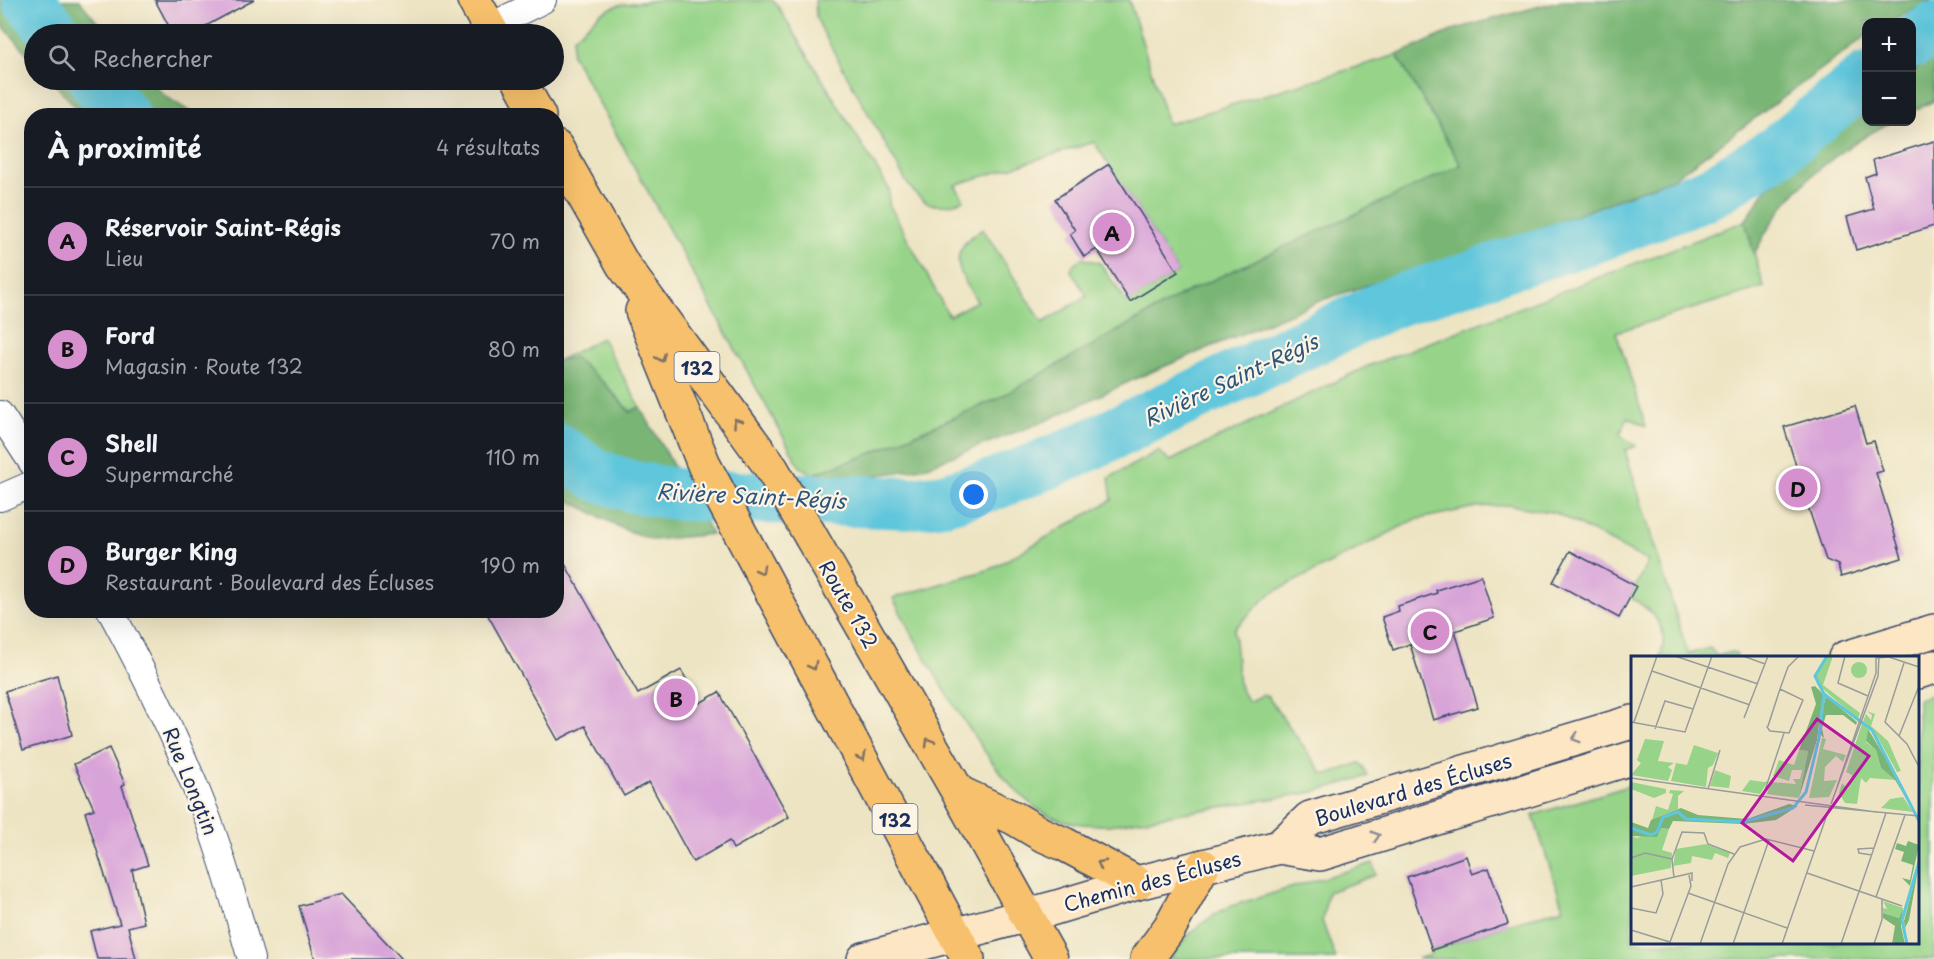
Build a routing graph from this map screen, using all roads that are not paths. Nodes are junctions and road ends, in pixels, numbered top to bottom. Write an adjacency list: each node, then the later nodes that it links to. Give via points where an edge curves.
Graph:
1 (543, 0): 2 (street)
2 (486, 21)
3 (525, 90): 4 (highway)
4 (535, 108)
5 (564, 161): 6 (highway, Route 132 / 132)
6 (623, 265): 18 (highway, Route 132 / 132, one-way to 6, via 772,469); 23 (highway, Route 132 / 132, one-way to 23, via 705,467)
7 (0, 414): 8 (street)
8 (24, 451)
9 (24, 488): 10 (street)
10 (0, 498)
11 (114, 618): 24 (street, Rue Longtin, via 196,788)
12 (1934, 631): 13 (street)
13 (1848, 656)
14 (1934, 667): 15 (street)
15 (1919, 671)
16 (1631, 722): 19 (street, Boulevard des Écluses, one-way to 19, via 1310,818)
17 (1631, 758): 19 (street, Boulevard des Écluses, one-way to 17, via 1320,854)
18 (958, 792): 21 (highway, one-way to 18); 22 (highway, Route 132 / 132)
19 (1279, 847): 20 (street, Chemin des Écluses)
20 (1203, 866): 21 (street, Chemin des Écluses); 27 (highway, via 1170,927)
21 (1137, 883): 22 (street, Chemin des Écluses)
22 (1026, 914): 23 (street, Chemin des Écluses); 26 (highway, Route 132 / 132)
23 (962, 946): 25 (street, Chemin des Écluses)
24 (251, 959)
25 (864, 959)
26 (1051, 959)
27 (1147, 959)

